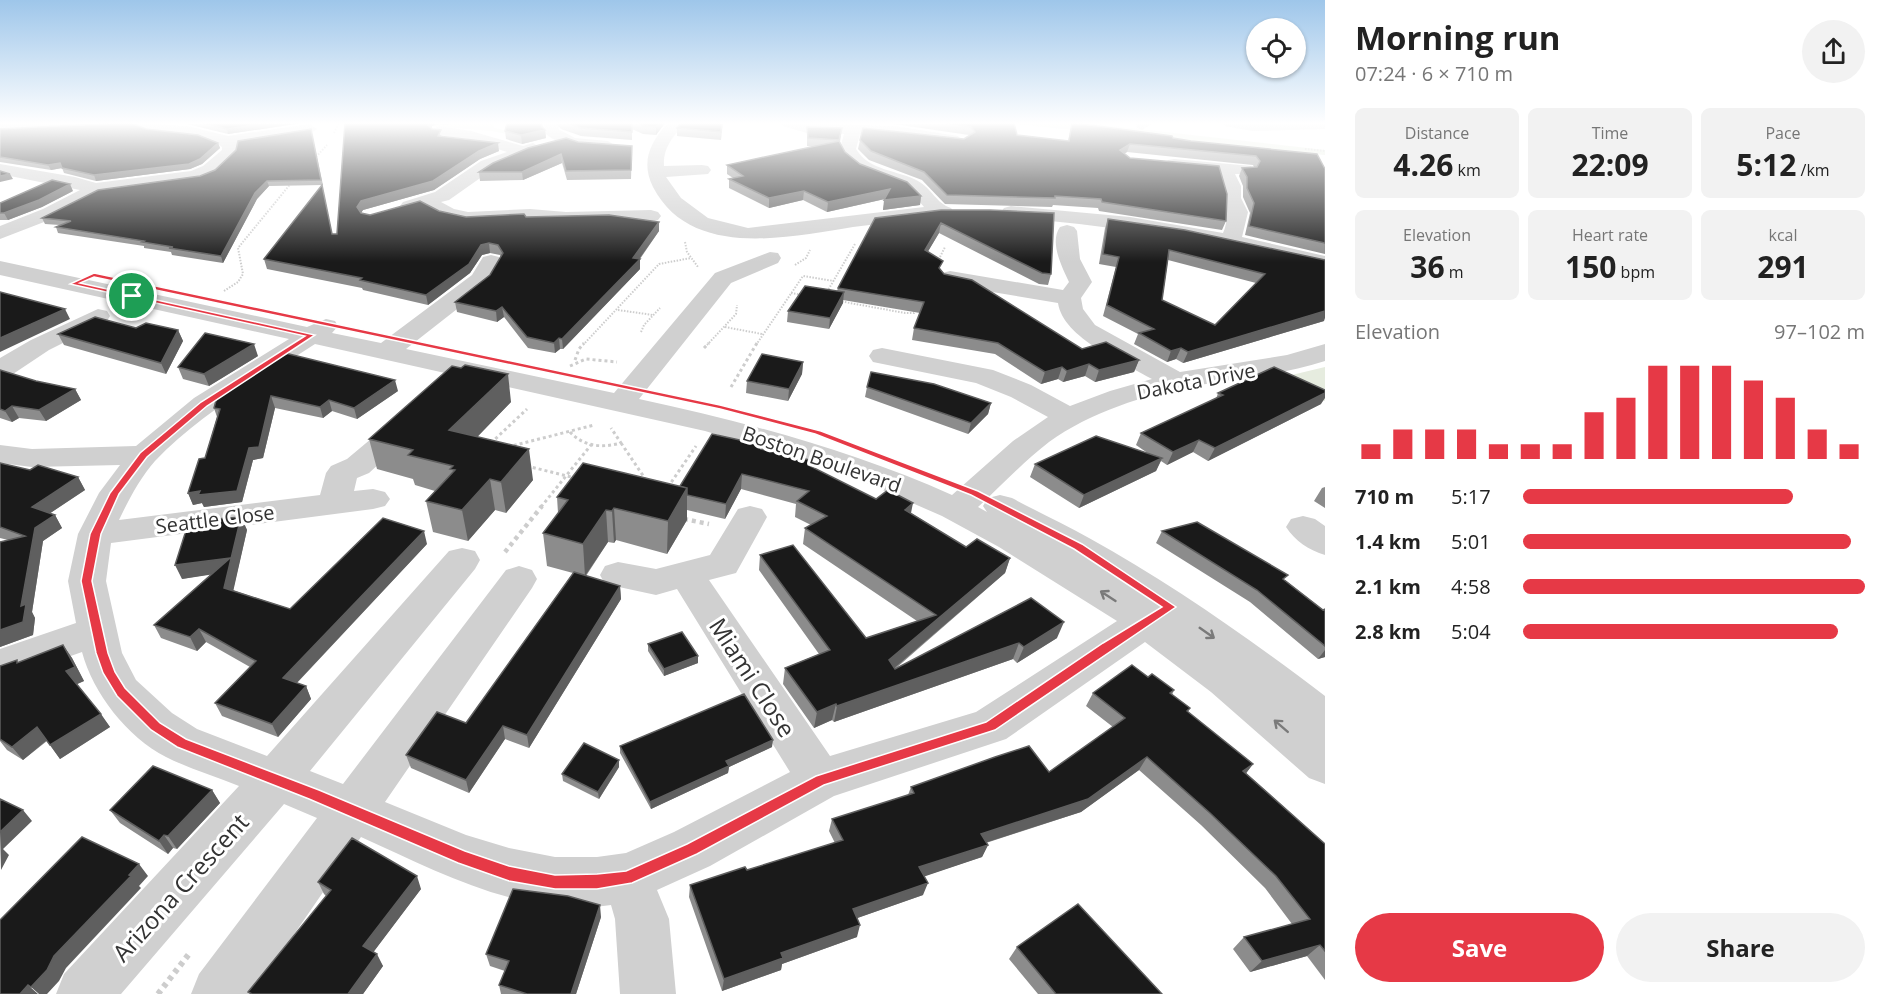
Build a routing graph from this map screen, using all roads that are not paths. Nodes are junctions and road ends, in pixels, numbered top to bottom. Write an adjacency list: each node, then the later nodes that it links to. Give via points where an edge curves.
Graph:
1 (2, 169): 10 (street)
2 (208, 169): 10 (street, via 185,179)
3 (480, 169): 11 (street, via 450,192)
4 (873, 169): 13 (street, via 916,187)
5 (1224, 169): 22 (street, via 1238,212)
6 (1238, 169): 8 (street)
7 (702, 170): 9 (street)
8 (1245, 170)
9 (655, 172): 17 (street, via 672,199)
10 (95, 189): 19 (street)
11 (426, 202): 12 (street); 16 (street, via 448,214 468,218)
12 (392, 211)
13 (939, 212): 14 (street); 21 (street, via 875,217)
14 (962, 212)
15 (986, 212): 22 (street, via 1108,219)
16 (638, 213)
17 (703, 223): 20 (street); 25 (street, via 710,233)
18 (1067, 231): 30 (street, via 1069,259 1081,282)
19 (0, 233)
20 (748, 233): 21 (street); 24 (street, via 780,241); 25 (street, via 723,236)
21 (810, 236): 24 (street, via 793,239)
22 (1230, 240): 27 (street)
23 (0, 256): 31 (street, Boston Boulevard)
24 (780, 259): 25 (street)
25 (716, 260): 38 (street)
26 (491, 262): 33 (street, via 481,279)
27 (1325, 263)
28 (0, 268): 31 (street, Boston Boulevard)
29 (950, 279): 30 (street)
30 (1069, 298): 37 (street, via 1071,310 1086,330)
31 (92, 301): 32 (street, Boston Boulevard); 36 (street, via 40,345)
32 (319, 330): 33 (street, Boston Boulevard); 42 (street, via 204,404)
33 (393, 346): 38 (street, Boston Boulevard)
34 (1325, 352): 37 (street, Dakota Drive, via 1298,362)
35 (881, 357): 40 (street, via 983,376)
36 (0, 370)
37 (1175, 381): 40 (street, Dakota Drive)
38 (620, 405): 45 (street, Boston Boulevard, via 710,423 805,449)
39 (418, 413): 43 (street, Seattle Close)
40 (1069, 417): 45 (street, Dakota Drive, via 1020,451)
41 (0, 454): 42 (street, via 32,458)
42 (144, 455): 47 (street, via 115,493)
43 (338, 488): 44 (street, Seattle Close); 47 (street, Seattle Close)
44 (373, 500)
45 (965, 501): 52 (street, Boston Boulevard, via 1057,563)
46 (746, 524): 49 (street)
47 (95, 534): 53 (street, via 87,581)
48 (462, 560): 57 (street, Arizona Crescent)
49 (688, 573): 50 (street); 58 (street, Miami Close)
50 (618, 575)
51 (519, 579): 59 (street)
52 (1159, 614): 55 (street, Boston Boulevard, one-way to 55, via 1269,676); 56 (street, Boston Boulevard, one-way to 52); 58 (street, via 990,726)
53 (96, 631): 54 (street); 57 (street, via 121,692 156,726 181,743)
54 (0, 665)
55 (1325, 721)
56 (1325, 764)
57 (276, 779): 59 (street); 61 (street, Arizona Crescent)
58 (820, 780): 60 (street, via 692,849)
59 (352, 810): 60 (street, via 463,858 509,873 555,882); 62 (street)
60 (627, 878): 63 (street, via 642,919)
61 (84, 994)
62 (219, 994)
63 (648, 994)

